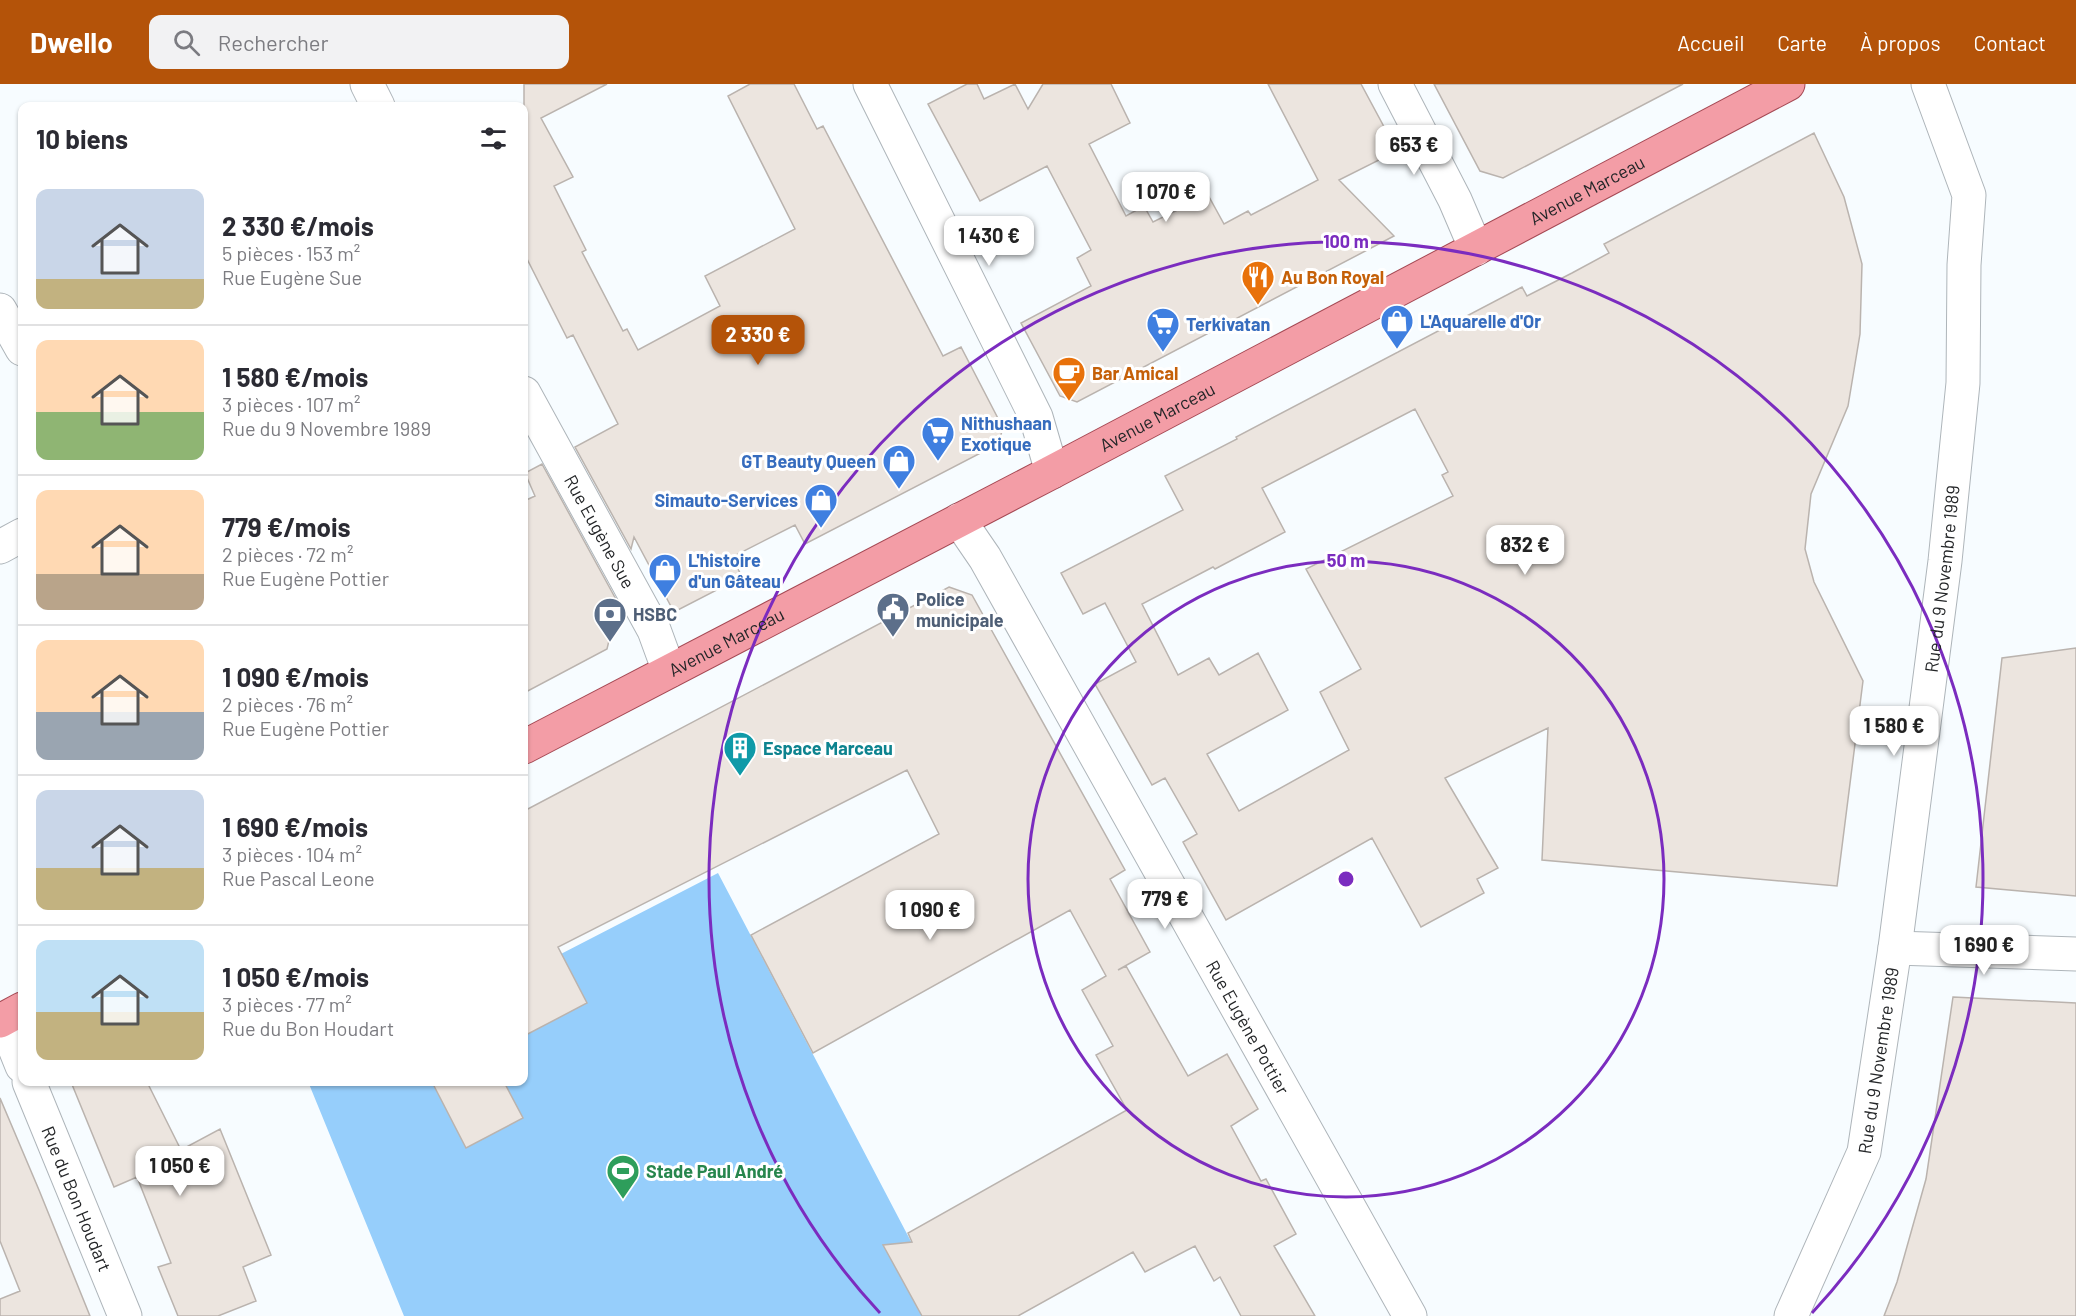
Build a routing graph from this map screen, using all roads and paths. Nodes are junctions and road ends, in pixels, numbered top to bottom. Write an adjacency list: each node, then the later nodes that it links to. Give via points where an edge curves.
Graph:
1 (367, 84): 6 (street)
2 (870, 84): 11 (street, via 1036,417)
3 (1395, 84): 7 (street)
4 (1788, 84): 7 (main road, Avenue Marceau)
5 (1928, 84): 17 (street, Rue du 9 Novembre 1989, via 1969,195 1963,383 1945,561)
6 (376, 102)
7 (1476, 249): 11 (main road, Avenue Marceau)
8 (0, 310): 9 (street)
9 (18, 342)
10 (528, 400): 15 (street, Rue Eugène Sue, via 654,630)
11 (1052, 472): 12 (main road, Avenue Marceau)
12 (959, 520): 15 (main road, Avenue Marceau); 23 (street, Rue Eugène Pottier, via 985,558)
13 (18, 537): 14 (street)
14 (0, 547)
15 (669, 671): 16 (main road, Avenue Marceau)
16 (528, 745)
17 (1894, 948): 18 (street); 24 (street, Rue du 9 Novembre 1989, via 1864,1152)
18 (2076, 954)
19 (9, 1016): 20 (street)
20 (18, 1051)
21 (31, 1086): 22 (street, Rue du Bon Houdart)
22 (124, 1316)
23 (1410, 1316)
24 (1791, 1316)

